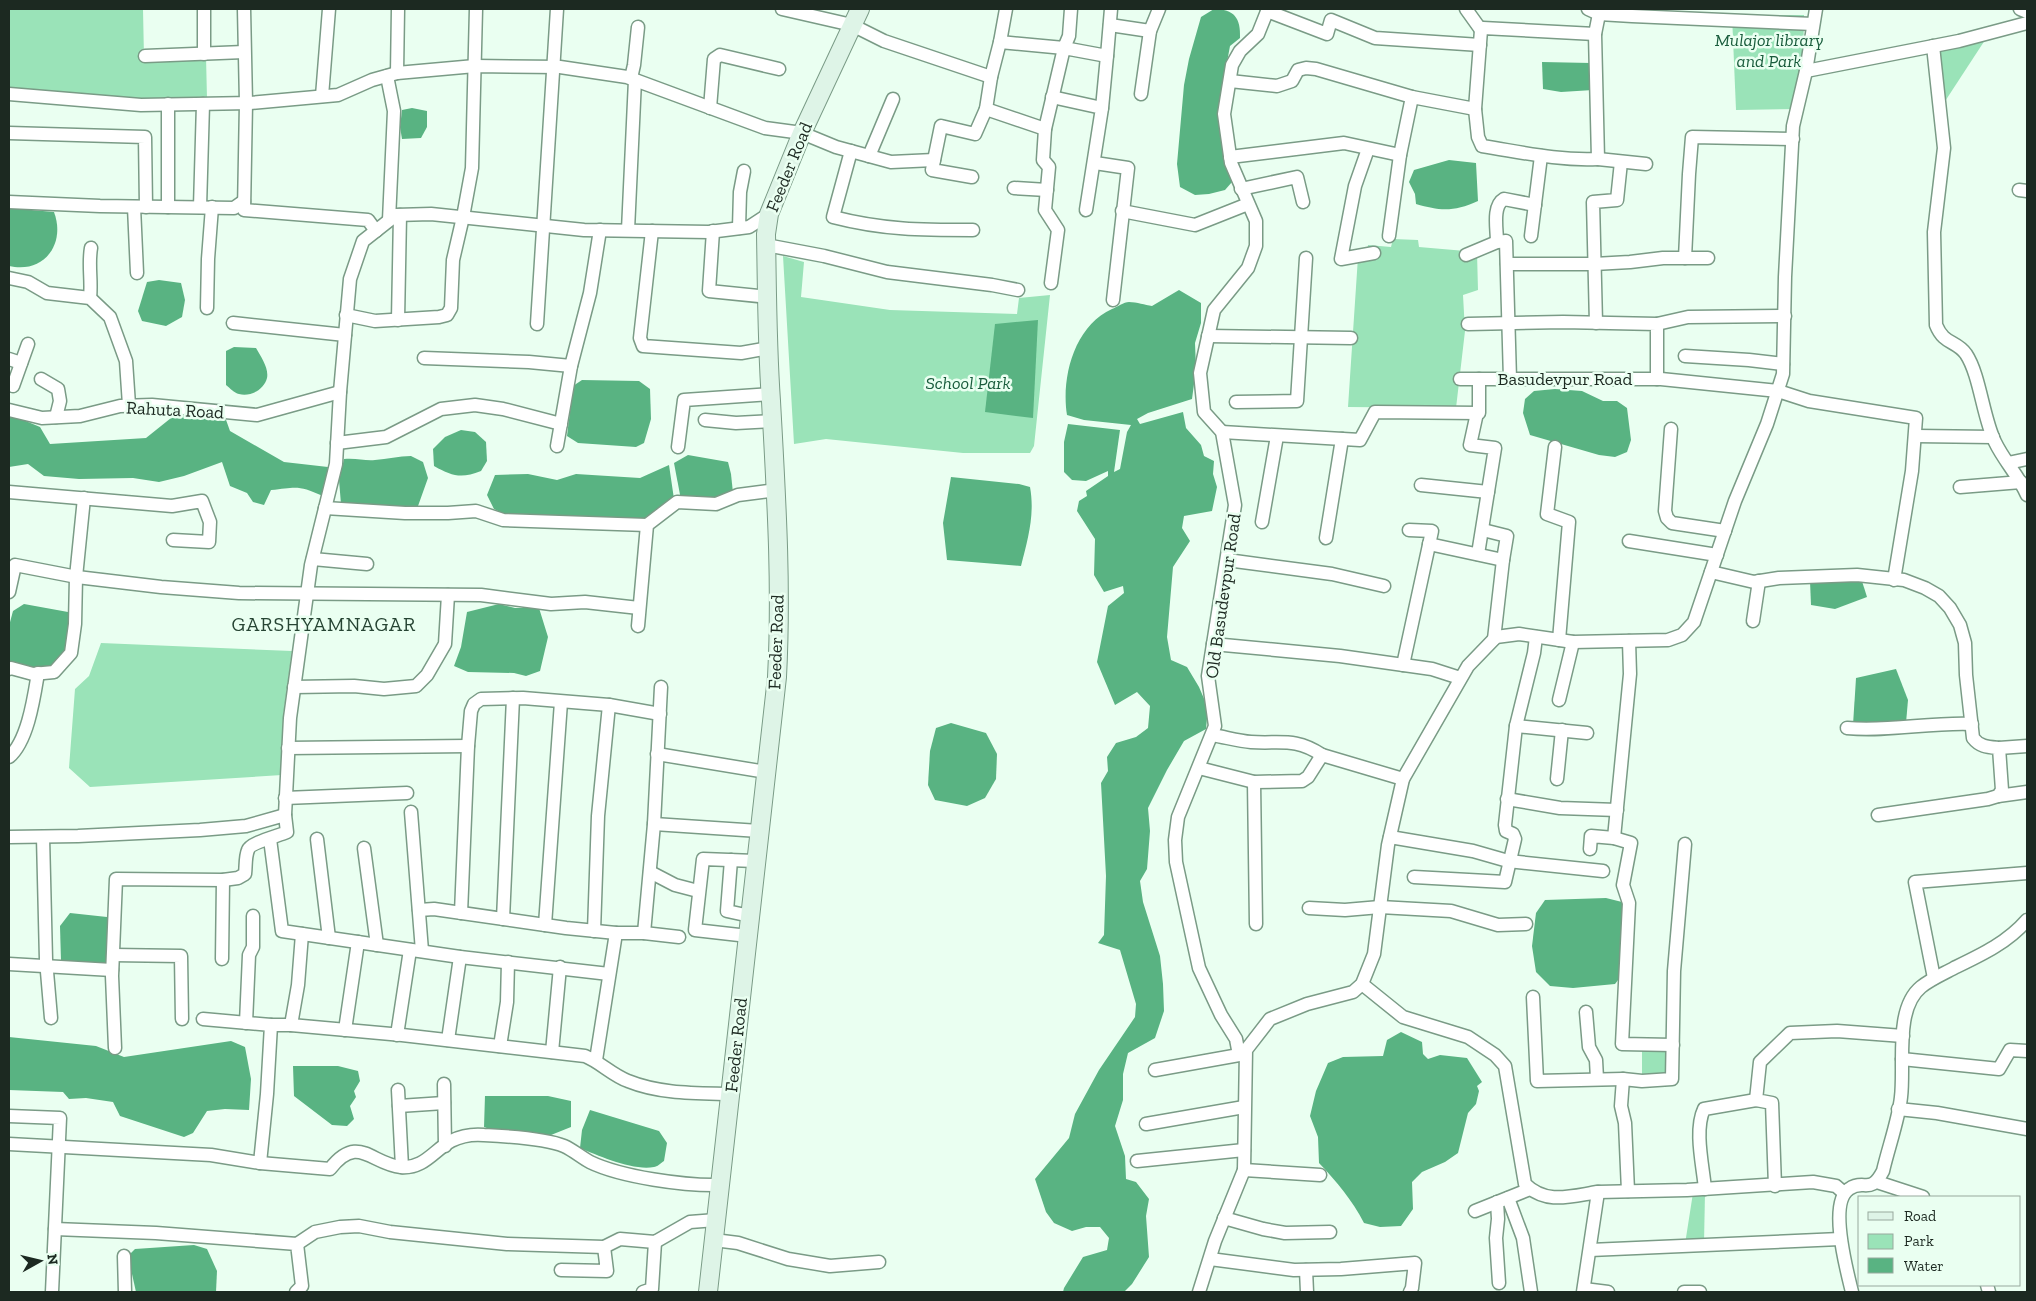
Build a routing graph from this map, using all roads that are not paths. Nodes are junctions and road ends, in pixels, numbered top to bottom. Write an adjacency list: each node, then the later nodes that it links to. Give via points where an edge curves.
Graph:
1 (204, 9): 33 (street)
2 (244, 9): 32 (street)
3 (329, 9): 46 (street)
4 (398, 9): 40 (street)
5 (476, 9): 36 (street)
6 (557, 9): 37 (street)
7 (782, 9): 22 (street)
8 (860, 9): 22 (street, Feeder Road)
9 (1006, 9): 28 (street)
10 (1071, 9): 31 (street, via 1069,36)
11 (1111, 9): 23 (street)
12 (1159, 9): 26 (street)
13 (1466, 9): 25 (street)
14 (1816, 9): 21 (street)
15 (2020, 9): 18 (street)
16 (1268, 10): 29 (street, via 1327,34 1331,20 1375,38); 43 (street, via 1258,34 1240,51 1232,65)
17 (1594, 11): 19 (street); 27 (street)
18 (2027, 12)
19 (1632, 13): 21 (street)
20 (2027, 22): 30 (street)
21 (1813, 24): 39 (street)
22 (852, 25): 41 (street, via 893,44); 59 (street, Feeder Road)
23 (1110, 25): 26 (street); 35 (street)
24 (638, 27): 42 (street)
25 (1481, 30): 27 (street); 29 (street)
26 (1150, 31): 45 (street)
27 (1595, 34): 67 (street)
28 (1000, 42): 31 (street); 41 (street)
29 (1480, 45): 56 (street)
30 (1933, 46): 39 (street); 159 (street, via 1944,148 1934,232 1936,325 1945,340 1965,352)
31 (1064, 48): 35 (street); 48 (street)
32 (244, 52): 33 (street); 50 (street)
33 (204, 54): 34 (street)
34 (145, 56)
35 (1107, 56): 54 (street)
36 (475, 66): 37 (street); 40 (street); 88 (street, via 472,168)
37 (555, 66): 42 (street); 90 (street)
38 (779, 69): 53 (street, via 720,55 714,59)
39 (1806, 70): 60 (street)
40 (392, 74): 46 (street, via 338,95); 89 (street)
41 (991, 77): 55 (street)
42 (633, 79): 53 (street); 93 (street)
43 (1230, 81): 47 (street, via 1277,86 1292,81 1298,70 1306,68); 66 (street, via 1224,114)
44 (9, 94): 51 (street, via 141,105)
45 (1141, 94)
46 (322, 96): 50 (street)
47 (1412, 96): 56 (street); 64 (street)
48 (1052, 97): 54 (street); 57 (street)
49 (893, 99): 63 (street)
50 (246, 103): 52 (street); 77 (street)
51 (168, 104): 52 (street); 83 (street)
52 (203, 104): 84 (street)
53 (710, 108): 59 (street, via 765,128)
54 (1102, 108): 70 (street)
55 (986, 109): 57 (street); 68 (street, via 975,134 941,126)
56 (1475, 109): 65 (street, via 1482,146)
57 (1045, 129): 75 (street, via 1043,160 1049,167)
58 (9, 133): 82 (street, via 144,137)
59 (802, 133): 62 (street); 87 (street, Feeder Road)
60 (1793, 139): 106 (street, via 1692,137); 119 (street)
61 (1368, 149): 64 (street); 66 (street, via 1344,143); 103 (street, via 1355,186 1341,259)
62 (851, 151): 63 (street); 94 (street, via 833,217 866,226 905,230)
63 (869, 156): 68 (street, via 891,162)
64 (1400, 156): 98 (street)
65 (1541, 156): 67 (street); 81 (street)
66 (1230, 157): 76 (street)
67 (1598, 159): 69 (street)
68 (934, 160): 73 (street, via 932,170)
69 (1621, 162): 71 (street); 109 (street, via 1617,200 1593,202)
70 (1095, 163): 85 (street); 86 (street, via 1128,168)
71 (1646, 164)
72 (744, 171): 91 (street)
73 (972, 176)
74 (1014, 188): 75 (street)
75 (1047, 190): 112 (street, via 1045,210 1058,230)
76 (1241, 190): 79 (street, via 1297,177); 80 (street)
77 (244, 201): 84 (street, via 234,208); 95 (street, via 244,210 368,220)
78 (9, 202): 82 (street)
79 (1302, 202)
80 (1248, 204): 86 (street, via 1195,224); 128 (street, via 1256,221 1256,246 1248,268 1214,310)
81 (1535, 205): 99 (street); 100 (street, via 1504,199 1500,202 1497,207)
82 (140, 207): 83 (street); 110 (street)
83 (168, 207): 84 (street)
84 (206, 207): 117 (street)
85 (1086, 210)
86 (1122, 211): 116 (street)
87 (769, 214): 91 (street, via 749,227); 101 (street, Feeder Road)
88 (464, 217): 89 (street, via 431,214); 90 (street); 120 (street, via 453,260 447,315)
89 (394, 218): 95 (street); 120 (street)
90 (543, 224): 92 (street); 123 (street)
91 (739, 228): 97 (street)
92 (600, 230): 93 (street); 137 (street, via 590,293)
93 (628, 230): 96 (street)
94 (973, 230)
95 (376, 231): 118 (street, via 363,241 350,279)
96 (652, 231): 97 (street); 132 (street, via 640,338 643,346 741,353)
97 (713, 231): 114 (street, via 709,291)
98 (1389, 236)
99 (1531, 236)
100 (1497, 242): 104 (street); 108 (street, via 1506,240)
101 (766, 245): 113 (street, via 887,272); 114 (street, Feeder Road)
102 (90, 248): 115 (street)
103 (1374, 253)
104 (1466, 255)
105 (1306, 258): 129 (street)
106 (1685, 258): 107 (street); 109 (street)
107 (1708, 258)
108 (1507, 264): 109 (street); 125 (street)
109 (1594, 264): 122 (street)
110 (137, 273)
111 (9, 278): 115 (street, via 28,282 47,294)
112 (1051, 282)
113 (1018, 290)
114 (768, 297): 132 (street, Feeder Road)
115 (90, 298): 148 (street, via 110,317 123,352)
116 (1113, 300)
117 (207, 308)
118 (346, 315): 120 (street, via 375,321); 127 (street)
119 (1784, 316): 126 (street, via 1688,317); 136 (street)
120 (398, 320)
121 (233, 323): 127 (street)
122 (1596, 323): 125 (street); 126 (street)
123 (537, 324)
124 (1468, 324): 125 (street)
125 (1510, 324): 142 (street)
126 (1657, 324): 141 (street)
127 (345, 335): 145 (street)
128 (1208, 336): 129 (street); 156 (street, via 1200,373 1204,412)
129 (1301, 336): 130 (street); 147 (street, via 1297,401)
130 (1351, 338)
131 (28, 344): 135 (street)
132 (769, 348): 146 (street, Feeder Road)
133 (1685, 356): 136 (street)
134 (424, 358): 137 (street)
135 (15, 361): 143 (street)
136 (1783, 364): 144 (street)
137 (571, 366): 154 (street)
138 (41, 379): 151 (street, via 58,389 60,401)
139 (1460, 379): 140 (street)
140 (1480, 379): 142 (street, Basudevpur Road); 150 (street, Basudevpur Road)
141 (1657, 379): 142 (street, Basudevpur Road); 144 (street, Basudevpur Road)
142 (1510, 380)
143 (13, 386)
144 (1778, 390): 158 (street, Basudevpur Road, via 1809,401 1916,418); 180 (street)
145 (340, 392): 148 (street, Rahuta Road, via 257,415 152,405); 161 (street)
146 (770, 394): 153 (street, Feeder Road); 163 (street, via 684,400)
147 (1236, 402)
148 (128, 406): 151 (street, Rahuta Road, via 80,416)
149 (9, 410): 151 (street, Rahuta Road, via 42,418)
150 (1477, 413): 160 (street, via 1375,412 1360,440); 172 (street, Basudevpur Road, via 1470,445 1496,448)
151 (56, 417)
152 (705, 420): 153 (street)
153 (772, 422): 170 (street, Feeder Road)
154 (561, 424): 161 (street, via 475,405 441,409 386,437); 162 (street)
155 (1670, 429): 180 (street, via 1667,518 1672,523)
156 (1222, 432): 157 (street); 188 (street, Old Basudevpur Road, via 1236,505)
157 (1277, 436): 160 (street); 176 (street)
158 (1916, 436): 159 (street); 194 (street)
159 (1993, 437): 166 (street)
160 (1342, 439): 181 (street)
161 (337, 444): 175 (street, via 336,464)
162 (557, 446)
163 (678, 447)
164 (1555, 447): 205 (street, via 1548,514 1569,522)
165 (2027, 459): 166 (street)
166 (2008, 463): 167 (street)
167 (2021, 482): 169 (street); 173 (street)
168 (1421, 485): 172 (street)
169 (1960, 486)
170 (777, 490): 177 (street, via 738,495 716,504 677,502); 234 (street, Feeder Road, via 780,626)
171 (9, 492): 174 (street)
172 (1488, 492): 179 (street)
173 (2027, 495)
174 (84, 498): 182 (street, via 172,506 202,501 210,522 209,542); 193 (street)
175 (325, 508): 177 (street, via 448,514 476,511 503,520); 187 (street)
176 (1262, 522)
177 (647, 524): 200 (street)
178 (1409, 530): 184 (street, via 1432,531)
179 (1482, 530): 185 (street); 189 (street, via 1507,536)
180 (1725, 531): 186 (street)
181 (1326, 538)
182 (173, 540)
183 (1629, 541): 186 (street)
184 (1429, 544): 185 (street); 209 (street)
185 (1478, 554): 189 (street)
186 (1717, 555): 192 (street)
187 (313, 559): 191 (street); 198 (street)
188 (1227, 560): 196 (street, via 1332,574); 208 (street, Old Basudevpur Road)
189 (1503, 560): 204 (street)
190 (12, 564): 193 (street); 197 (street)
191 (366, 564)
192 (1711, 572): 195 (street); 206 (street, via 1694,622 1682,635 1668,640)
193 (76, 577): 198 (street, via 180,588); 211 (street, via 72,653 54,672)
194 (1894, 580): 195 (street, via 1857,575); 220 (street, via 1925,588 1939,596 1960,626 1965,643)
195 (1758, 581): 201 (street)
196 (1384, 586)
197 (9, 592)
198 (307, 594): 199 (street); 213 (street)
199 (448, 595): 200 (street); 213 (street, via 445,644 427,675 416,686 384,689)
200 (639, 608): 202 (street)
201 (1753, 621)
202 (638, 626)
203 (1536, 637): 204 (street, via 1520,634); 205 (street); 221 (street)
204 (1494, 639): 212 (street)
205 (1559, 640): 207 (street)
206 (1629, 641): 207 (street); 243 (street, via 1630,674)
207 (1573, 642): 216 (street)
208 (1213, 644): 209 (street); 225 (street, Old Basudevpur Road, via 1208,676 1215,726)
209 (1403, 665): 212 (street, via 1441,671)
210 (9, 669): 211 (street)
211 (38, 673): 232 (street, via 22,739)
212 (1460, 678): 235 (street)
213 (294, 687): 228 (street)
214 (661, 687): 219 (street)
215 (513, 698): 217 (street); 226 (street, via 481,699 474,704); 273 (street)
216 (1559, 700)
217 (561, 702): 218 (street); 277 (street)
218 (609, 705): 219 (street); 278 (street, via 598,816)
219 (660, 714): 230 (street)
220 (1972, 724): 222 (street); 229 (street, via 1973,738 1977,743)
221 (1516, 726): 223 (street); 242 (street)
222 (1847, 728)
223 (1562, 730): 224 (street); 236 (street)
224 (1587, 733)
225 (1212, 734): 231 (street, via 1250,742 1307,745); 233 (street, Old Basudevpur Road)
226 (468, 746): 228 (street); 270 (street)
227 (2027, 746): 229 (street)
228 (288, 748): 241 (street)
229 (1999, 748): 240 (street, via 2002,790)
230 (657, 754): 234 (street); 247 (street)
231 (1322, 755): 235 (street); 237 (street, via 1302,781)
232 (9, 757)
233 (1199, 768): 237 (street); 316 (street, Old Basudevpur Road, via 1178,817 1176,862 1199,968)
234 (766, 772): 248 (street, Feeder Road)
235 (1402, 779): 250 (street)
236 (1557, 779)
237 (1254, 782): 275 (street)
238 (2027, 792): 240 (street)
239 (406, 793): 241 (street)
240 (1998, 796): 246 (street)
241 (286, 798): 245 (street)
242 (1507, 799): 243 (street, via 1560,808); 260 (street, via 1506,831 1515,839)
243 (1616, 810): 252 (street)
244 (411, 812): 269 (street)
245 (285, 815): 249 (street, via 246,826); 253 (street, via 287,832)
246 (1878, 815)
247 (654, 824): 248 (street); 262 (street)
248 (759, 831): 259 (street, Feeder Road)
249 (43, 837): 251 (street); 293 (street)
250 (1390, 837): 260 (street, via 1473,851); 267 (street)
251 (9, 838)
252 (1614, 838): 257 (street, via 1592,836); 311 (street, via 1631,843 1623,885 1629,903 1622,1044)
253 (270, 839): 265 (street, via 248,849 242,877); 281 (street, via 282,931)
254 (317, 839): 284 (street)
255 (1686, 844): 311 (street, via 1674,972)
256 (364, 848): 286 (street)
257 (1590, 849)
258 (731, 860): 259 (street); 266 (street, via 703,859); 272 (street, via 727,911)
259 (755, 861): 272 (street, Feeder Road)
260 (1508, 861): 261 (street); 264 (street, via 1505,882)
261 (1603, 871)
262 (650, 872): 266 (street, via 675,885); 280 (street)
263 (2027, 873): 297 (street, via 1915,882)
264 (1414, 877)
265 (223, 880): 288 (street, via 116,879); 290 (street)
266 (698, 891): 282 (street, via 695,930)
267 (1380, 907): 268 (street); 276 (street, via 1451,911 1498,925); 298 (street, via 1374,954)
268 (1310, 908)
269 (419, 910): 270 (street); 287 (street)
270 (461, 913): 273 (street)
271 (253, 916): 304 (street)
272 (750, 916): 282 (street, Feeder Road)
273 (503, 919): 277 (street)
274 (2027, 920): 297 (street, via 2013,935 1988,952)
275 (1256, 924)
276 (1526, 924)
277 (545, 925): 278 (street)
278 (594, 930): 279 (street)
279 (616, 933): 280 (street); 296 (street)
280 (644, 933): 283 (street)
281 (302, 934): 284 (street); 306 (street)
282 (748, 936): 324 (street, Feeder Road)
283 (679, 937)
284 (329, 938): 285 (street)
285 (358, 942): 286 (street); 307 (street)
286 (377, 945): 287 (street)
287 (416, 951): 289 (street); 308 (street)
288 (113, 955): 295 (street); 302 (street, via 181,956)
289 (460, 957): 291 (street); 310 (street)
290 (222, 959)
291 (508, 962): 294 (street); 312 (street, via 507,1002)
292 (9, 964): 293 (street)
293 (47, 967): 295 (street); 301 (street)
294 (560, 967): 296 (street); 315 (street)
295 (112, 970): 313 (street)
296 (609, 974): 318 (street)
297 (1934, 978): 309 (street, via 1912,996)
298 (1362, 984): 316 (street, via 1354,992 1307,1004 1270,1019); 345 (street, via 1403,1017 1468,1036 1505,1066 1525,1184)
299 (1532, 998): 321 (street, via 1537,1081)
300 (1586, 1012): 321 (street, via 1589,1047 1596,1060)
301 (51, 1018)
302 (182, 1019)
303 (203, 1019): 304 (street)
304 (246, 1022): 305 (street)
305 (271, 1025): 306 (street); 338 (street)
306 (291, 1025): 307 (street)
307 (345, 1030): 308 (street)
308 (397, 1035): 310 (street)
309 (1904, 1036): 317 (street); 325 (street, via 1837,1031 1790,1033 1760,1062)
310 (448, 1040): 312 (street)
311 (1673, 1045): 320 (street, via 1672,1079 1642,1081)
312 (500, 1046): 315 (street)
313 (115, 1048)
314 (2027, 1051): 317 (street, via 2010,1050 1998,1069)
315 (552, 1052): 318 (street)
316 (1242, 1052): 319 (street); 328 (street)
317 (1902, 1059): 329 (street)
318 (596, 1060): 324 (street, via 625,1080 655,1091)
319 (1155, 1070)
320 (1623, 1078): 321 (street); 347 (street, via 1620,1106 1625,1123)
321 (1597, 1080)
322 (444, 1084): 326 (street)
323 (398, 1090): 327 (street)
324 (730, 1094): 343 (street, Feeder Road)
325 (1756, 1100): 344 (street, via 1772,1103); 346 (street, via 1704,1109 1700,1117 1700,1131)
326 (444, 1103): 327 (street); 334 (street)
327 (399, 1106): 339 (street)
328 (1244, 1107): 331 (street); 336 (street)
329 (1898, 1109): 332 (street); 342 (street)
330 (9, 1116): 335 (street, via 60,1118)
331 (1146, 1124)
332 (2027, 1129)
333 (9, 1144): 335 (street)
334 (445, 1146): 339 (street, via 419,1164); 343 (street, via 464,1136 481,1134 537,1140 563,1145 590,1162 618,1172)
335 (60, 1148): 338 (street, via 210,1156); 355 (street)
336 (1244, 1150): 337 (street); 340 (street)
337 (1137, 1161)
338 (260, 1164): 339 (street, via 330,1169 339,1158 363,1152)
339 (402, 1167)
340 (1244, 1170): 341 (street); 353 (street)
341 (1320, 1174)
342 (1877, 1182): 349 (street, via 1851,1187); 350 (street)
343 (720, 1186): 354 (street, Feeder Road)
344 (1775, 1186): 346 (street); 349 (street, via 1825,1183)
345 (1530, 1189): 348 (street, via 1555,1199); 351 (street)
346 (1705, 1189): 347 (street)
347 (1628, 1191): 348 (street)
348 (1598, 1192): 362 (street)
349 (1844, 1193): 357 (street, via 1840,1209)
350 (1920, 1196)
351 (1502, 1200): 352 (street); 368 (street, via 1496,1238); 378 (street, via 1523,1238)
352 (1475, 1211)
353 (1224, 1218): 356 (street, via 1285,1233); 364 (street)
354 (716, 1220): 358 (street, Feeder Road); 359 (street, via 690,1222)
355 (55, 1229): 360 (street); 370 (street)
356 (1330, 1232)
357 (1840, 1239): 362 (street); 382 (street)
358 (714, 1240): 365 (street, via 830,1266); 374 (street, Feeder Road)
359 (654, 1242): 361 (street, via 620,1240); 373 (street, via 652,1289)
360 (297, 1244): 361 (street, via 315,1232 359,1226 507,1244); 372 (street, via 302,1286)
361 (604, 1247): 366 (street, via 607,1271)
362 (1590, 1250): 369 (street)
363 (124, 1256): 371 (street)
364 (1210, 1259): 367 (street); 375 (street)
365 (879, 1262)
366 (561, 1270)
367 (1306, 1270): 376 (street); 377 (street, via 1415,1263)
368 (1499, 1283)
369 (1584, 1291): 379 (street)
370 (52, 1292)
371 (125, 1292)
372 (296, 1292)
373 (643, 1292)
374 (708, 1292)
375 (1199, 1292)
376 (1307, 1292)
377 (1410, 1292)
378 (1530, 1292)
379 (1608, 1292)
380 (1684, 1292): 381 (street)
381 (1700, 1292)
382 (1852, 1292)

